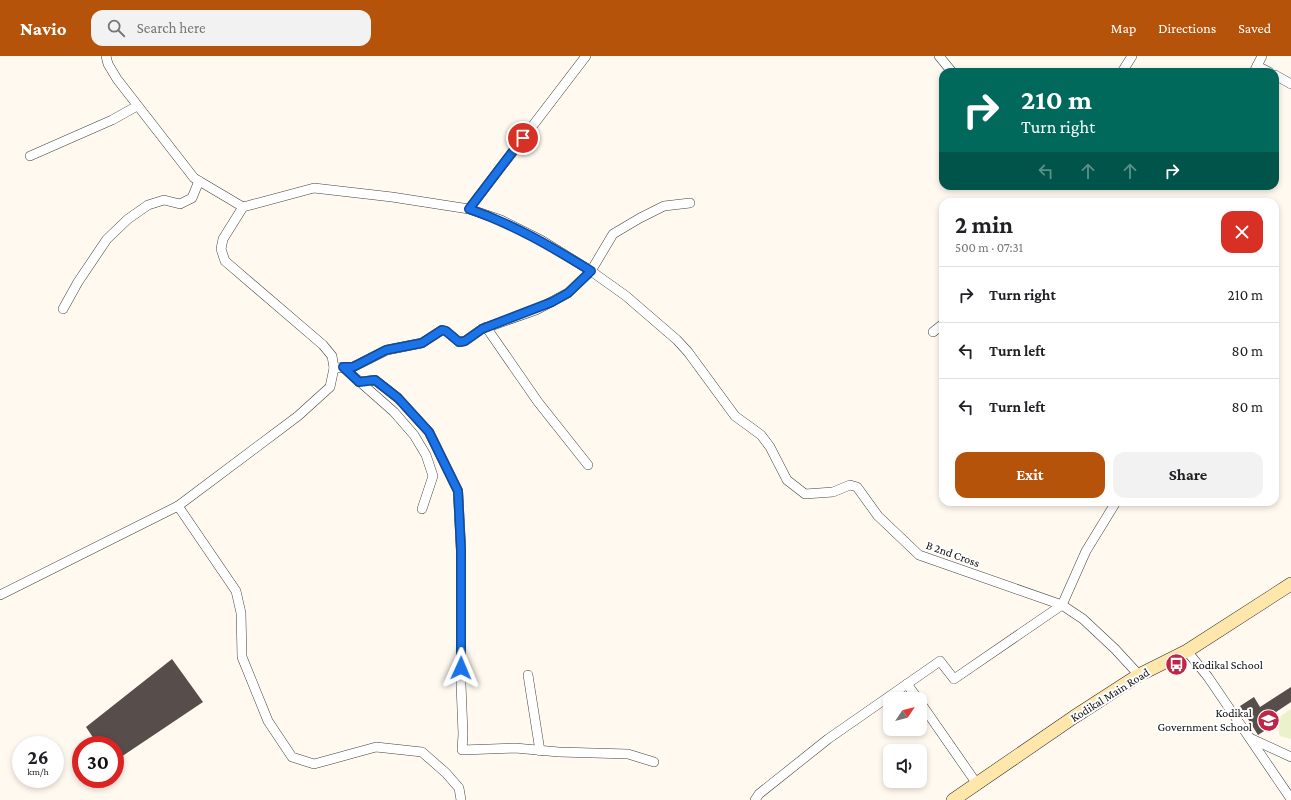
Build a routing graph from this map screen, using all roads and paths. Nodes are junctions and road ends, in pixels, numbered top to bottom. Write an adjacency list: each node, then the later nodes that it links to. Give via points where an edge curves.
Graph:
1 (106, 56): 11 (street, via 117,79)
2 (586, 56): 16 (street)
3 (1132, 56): 7 (street)
4 (1262, 56): 8 (street)
5 (941, 57): 6 (street)
6 (949, 68)
7 (1124, 68)
8 (1256, 68)
9 (1279, 77): 10 (street)
10 (1291, 84)
11 (137, 106): 12 (street); 13 (street, via 177,158 194,178)
12 (30, 156)
13 (200, 181): 15 (street); 18 (street, via 192,198 180,204 164,200 148,205 128,218 107,239)
14 (690, 203): 17 (street, via 664,206 614,234)
15 (243, 207): 16 (street, via 314,188); 22 (street, via 223,239 221,250 225,261 323,345)
16 (469, 209): 17 (street, via 501,220 541,240)
17 (591, 271): 19 (street, via 568,293 552,302); 30 (street, B 2nd Cross, via 626,296 677,340 735,416 761,435 787,480 804,494 833,492 850,485 857,487 896,536 919,555)
18 (63, 309)
19 (486, 327): 22 (street, via 465,341 459,342 442,330 422,343 386,350 353,367); 24 (street, via 538,402)
20 (939, 327): 21 (street)
21 (933, 332)
22 (339, 368): 23 (street); 25 (street, via 330,387 298,416)
23 (359, 382): 27 (street, via 394,412 414,435 426,455 432,476); 38 (street, via 375,380 398,398 429,432 458,491 461,550 462,750 515,748)
24 (588, 465)
25 (178, 506): 29 (street); 43 (street, via 236,591 241,613 242,657 268,721 292,757 314,764 376,747 422,752 459,788)
26 (1114, 506): 30 (street, via 1086,552)
27 (422, 508)
28 (1291, 584): 31 (street, Kodikal Main Road)
29 (0, 595)
30 (1062, 604): 33 (street, B 2nd Cross, via 1083,619); 34 (street, via 954,679 940,661)
31 (1187, 651): 33 (street, Kodikal Main Road); 37 (street, via 1208,677)
32 (528, 675): 38 (street)
33 (1139, 675): 41 (street, Kodikal Main Road)
34 (907, 684): 35 (street); 44 (street, via 828,739 759,794)
35 (913, 692)
36 (927, 712): 41 (street)
37 (1249, 738): 39 (street); 42 (street)
38 (540, 751): 40 (street, via 628,754)
39 (1291, 757)
40 (654, 762)
41 (977, 784): 45 (street, Kodikal Main Road)
42 (1291, 799)
43 (461, 800)
44 (755, 800)
45 (953, 800)

